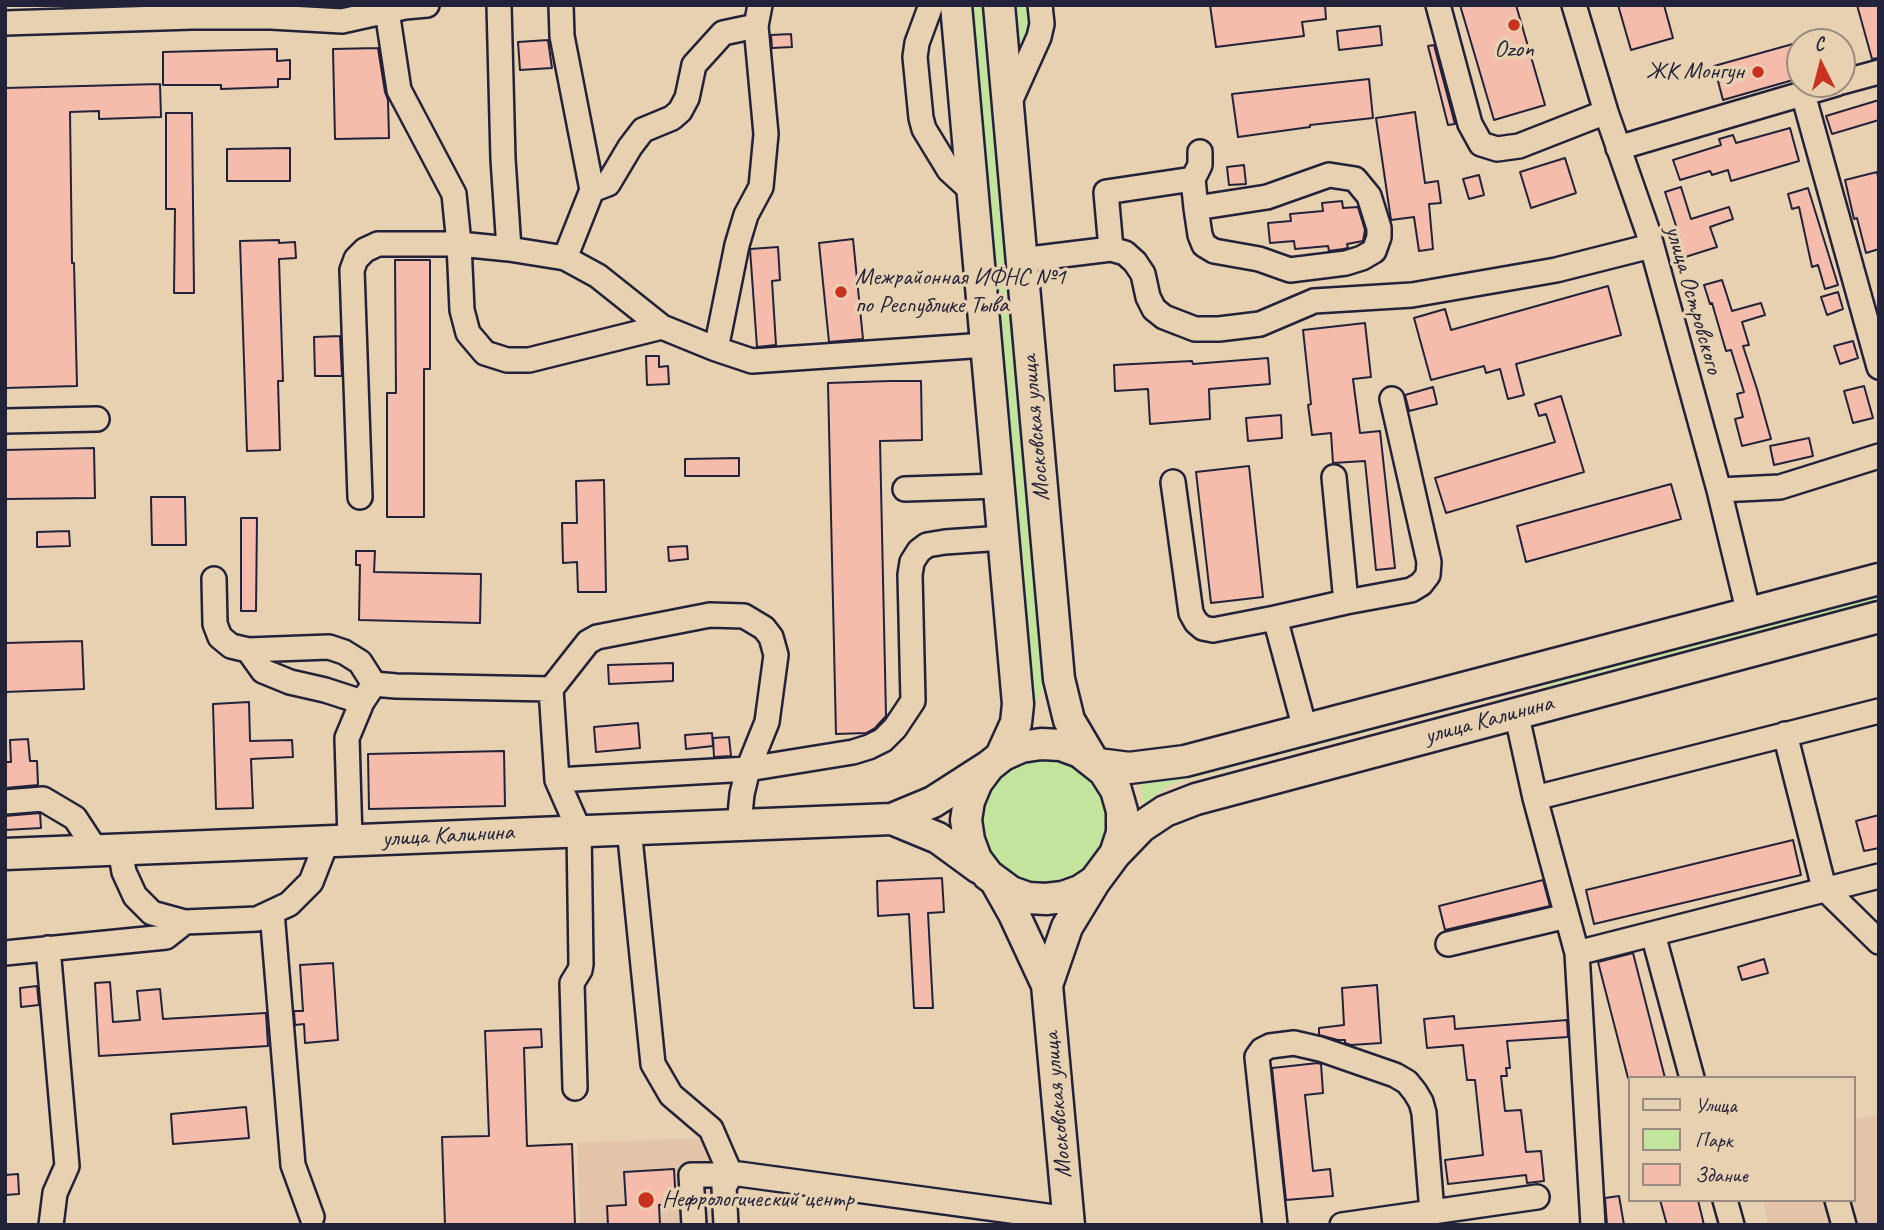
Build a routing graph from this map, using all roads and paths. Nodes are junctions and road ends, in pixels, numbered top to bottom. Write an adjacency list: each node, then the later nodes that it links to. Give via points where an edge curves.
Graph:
1 (427, 5): 10 (street)
2 (499, 5): 27 (street)
3 (561, 5): 22 (street, via 562,36)
4 (931, 5): 23 (street, via 915,57 920,118 949,170)
5 (956, 5): 23 (main road, Московская улица)
6 (999, 5): 17 (main road, Московская улица)
7 (1040, 5): 17 (street, via 1039,37)
8 (1438, 5): 18 (street, via 1470,124 1481,144 1497,149 1519,146)
9 (1574, 5): 18 (street, улица Островского)
10 (387, 11): 12 (street, via 342,20 205,17); 25 (street, via 399,90 454,194)
11 (758, 16): 22 (street, via 723,33 694,65 680,111 643,130 608,184); 33 (street, via 766,134 761,187 737,245)
12 (5, 23)
13 (1879, 72): 14 (street)
14 (1856, 78)
15 (1788, 98): 19 (street)
16 (1803, 98): 34 (street)
17 (1008, 106): 30 (main road, Московская улица)
18 (1606, 112): 19 (street, улица Островского)
19 (1618, 148): 26 (street, улица Островского)
20 (1200, 152): 21 (street)
21 (1193, 179): 24 (street); 28 (street, via 1106,192)
22 (592, 190): 29 (street)
23 (973, 192): 32 (main road, Московская улица)
24 (1196, 208): 24 (street, via 1204,245 1290,270 1362,258 1374,251 1379,237 1369,196 1355,179 1329,175 1267,197)
25 (459, 244): 27 (street); 31 (street, via 462,310 468,332 485,353 529,360); 44 (street, via 378,244 356,259 352,270)
26 (1651, 246): 28 (street, via 1556,270 1412,295 1314,301 1260,324 1219,329 1195,329 1164,317 1147,297 1143,274 1135,262); 43 (street, улица Островского)
27 (509, 249): 29 (street)
28 (1111, 249): 30 (street)
29 (565, 258): 31 (street, via 598,276)
30 (1021, 260): 61 (main road, Московская улица, via 1059,679 1069,720)
31 (662, 327): 33 (street)
32 (986, 345): 33 (street, via 752,361); 41 (main road, Московская улица)
33 (716, 349)
34 (1879, 367)
35 (1392, 399): 48 (street, via 1429,562 1428,575 1411,590)
36 (97, 419): 37 (street)
37 (5, 421)
38 (1879, 456): 43 (street, via 1780,487)
39 (1334, 477): 48 (street)
40 (1173, 482): 51 (street, via 1196,622 1213,630)
41 (999, 486): 42 (street); 45 (main road, Московская улица)
42 (905, 489)
43 (1719, 489): 49 (street, улица Островского)
44 (359, 497)
45 (1003, 538): 60 (main road, Московская улица, via 1018,704 1016,723); 62 (street, via 927,545 912,562 913,701 883,740 853,752)
46 (214, 579): 52 (street, via 215,624 220,637 231,646)
47 (1879, 579): 49 (main road, улица Калинина)
48 (1346, 601): 51 (street)
49 (1749, 614): 53 (main road, улица Калинина)
50 (1879, 617): 57 (main road, улица Калинина)
51 (1275, 618): 58 (street)
52 (248, 650): 55 (street, via 263,671 289,682); 55 (street, via 329,647 344,652 360,662)
53 (1506, 677): 57 (main road); 58 (main road, улица Калинина)
54 (551, 689): 55 (street, via 396,686); 62 (street, via 597,637 710,615 744,616 764,628 776,655 767,722); 63 (street)
55 (368, 693): 70 (street, via 347,738)
56 (1879, 711): 59 (street)
57 (1516, 712): 64 (street); 73 (main road, улица Калинина, via 1196,799 1165,811)
58 (1305, 729): 61 (main road, улица Калинина, via 1163,765 1129,768)
59 (1785, 734): 64 (street); 77 (street)
60 (995, 761): 61 (main road, via 1021,747 1041,744 1061,745); 66 (main road, улица Калинина, via 933,802); 75 (main road, via 977,782 966,821 976,859)
61 (1095, 762): 73 (main road, via 1116,790 1122,811 1122,833)
62 (748, 769): 63 (street); 67 (street)
63 (557, 780): 69 (street)
64 (1535, 798): 79 (street)
65 (5, 802): 71 (street, via 43,799 75,818)
66 (892, 819): 67 (main road, улица Калинина); 75 (main road, улица Калинина, via 938,838)
67 (739, 825): 68 (main road, улица Калинина)
68 (629, 828): 69 (main road, улица Калинина); 90 (street, via 653,1064 671,1096 711,1129)
69 (579, 830): 70 (main road, улица Калинина); 89 (street, via 582,964 572,983)
70 (339, 840): 71 (main road, улица Калинина); 78 (street, via 310,882 289,904)
71 (108, 850): 72 (main road, улица Калинина); 80 (street, via 135,896 152,913)
72 (5, 854)
73 (1115, 854): 76 (main road)
74 (1879, 876): 77 (street)
75 (992, 879): 76 (main road, via 1011,892 1046,900 1080,891); 87 (main road, Московская улица)
76 (1095, 881): 87 (main road, Московская улица, via 1067,927)
77 (1824, 888): 81 (street); 82 (street)
78 (272, 912): 80 (street, via 257,919); 95 (street, via 293,1165)
79 (1567, 916): 83 (street); 86 (street)
80 (185, 922): 84 (street, via 166,937)
81 (1653, 934): 86 (street); 88 (street)
82 (1879, 942)
83 (1448, 944)
84 (48, 948): 85 (street); 97 (street, via 67,1166 55,1194)
85 (5, 953)
86 (1577, 953): 102 (street)
87 (1047, 985): 96 (main road, Московская улица)
88 (1691, 1076)
89 (575, 1088)
90 (731, 1175): 96 (street); 98 (street, via 691,1175); 99 (street, via 724,1187)
91 (1537, 1197): 94 (street)
92 (1726, 1202): 103 (street)
93 (1838, 1202): 104 (street)
94 (1432, 1212): 100 (street, via 1424,1113 1415,1091 1395,1075 1294,1043 1262,1049 1257,1057); 101 (street)
95 (312, 1217)
96 (1069, 1222)
97 (51, 1225)
98 (694, 1225)
99 (726, 1225)
100 (1275, 1225)
101 (1342, 1225)
102 (1593, 1225)
103 (1732, 1225)
104 (1844, 1225)

